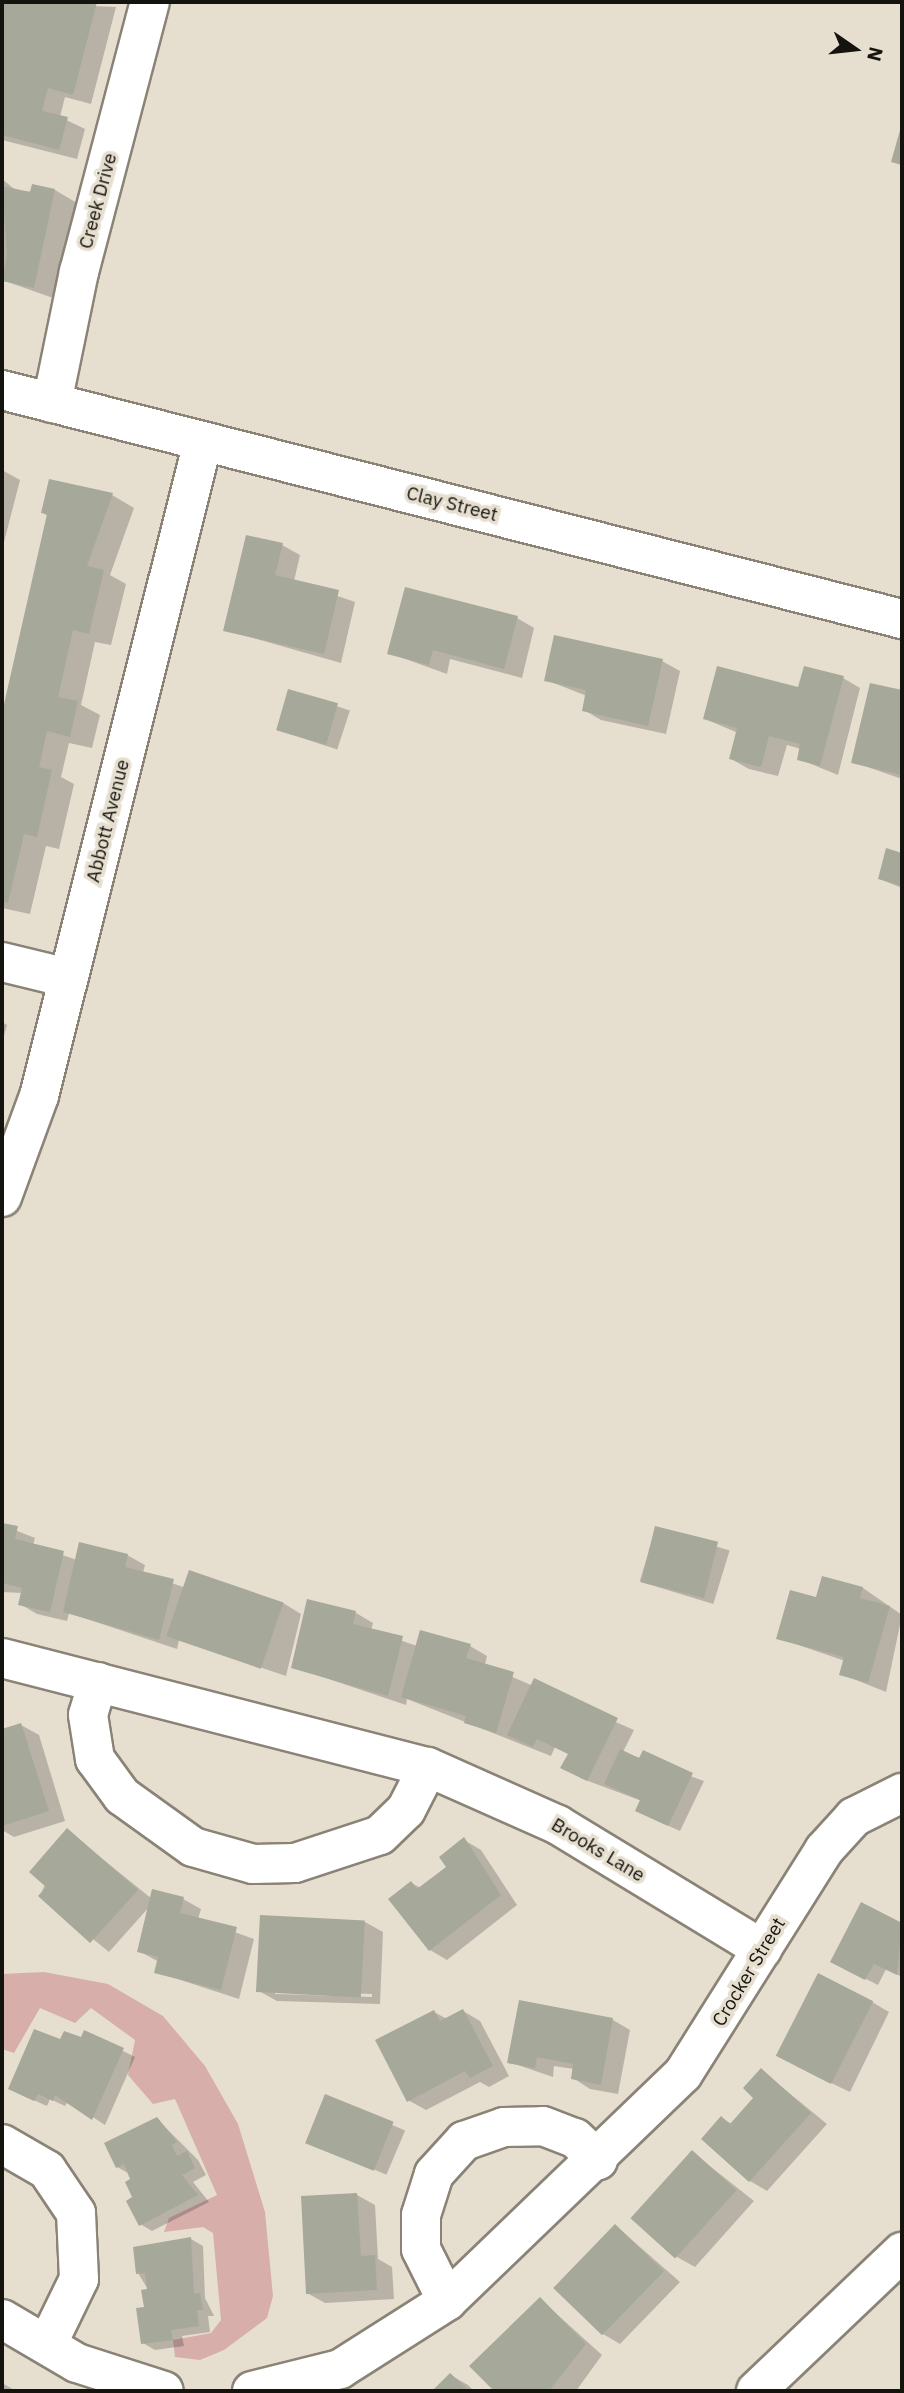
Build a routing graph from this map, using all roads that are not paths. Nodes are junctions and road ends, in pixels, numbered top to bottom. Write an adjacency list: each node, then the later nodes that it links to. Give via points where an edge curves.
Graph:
1 (150, 2): 3 (street, Creek Drive, via 79,272)
2 (2, 390): 3 (street, Clay Street)
3 (52, 402): 4 (street, Clay Street)
4 (203, 441): 5 (street, Clay Street); 7 (street, Abbott Avenue)
5 (902, 619)
6 (2, 962): 7 (street)
7 (68, 978): 8 (street, Abbott Avenue, via 40,1096)
8 (2, 1197)
9 (2, 1658): 10 (street, Brooks Lane)
10 (98, 1682): 11 (street, Brooks Lane); 11 (street, via 88,1715 95,1759 122,1797 193,1847 253,1864 295,1863 380,1835 406,1810)
11 (428, 1767): 13 (street, Brooks Lane, via 558,1825)
12 (902, 1793): 13 (street, Crocker Street, via 854,1817 824,1850)
13 (762, 1949): 15 (street, Crocker Street, via 684,2074)
14 (2, 2144): 19 (street, via 47,2170 76,2213 79,2279)
15 (598, 2160): 17 (street, Crocker Street); 17 (street, via 575,2138 542,2126 504,2127 464,2141 434,2174 421,2215 421,2249)
16 (902, 2252): 23 (street)
17 (447, 2301): 20 (street, Crocker Street)
18 (2, 2319): 19 (street)
19 (47, 2345): 21 (street, via 116,2379)
20 (341, 2380): 22 (street, Crocker Street)
21 (164, 2391)
22 (252, 2391)
23 (756, 2391)

